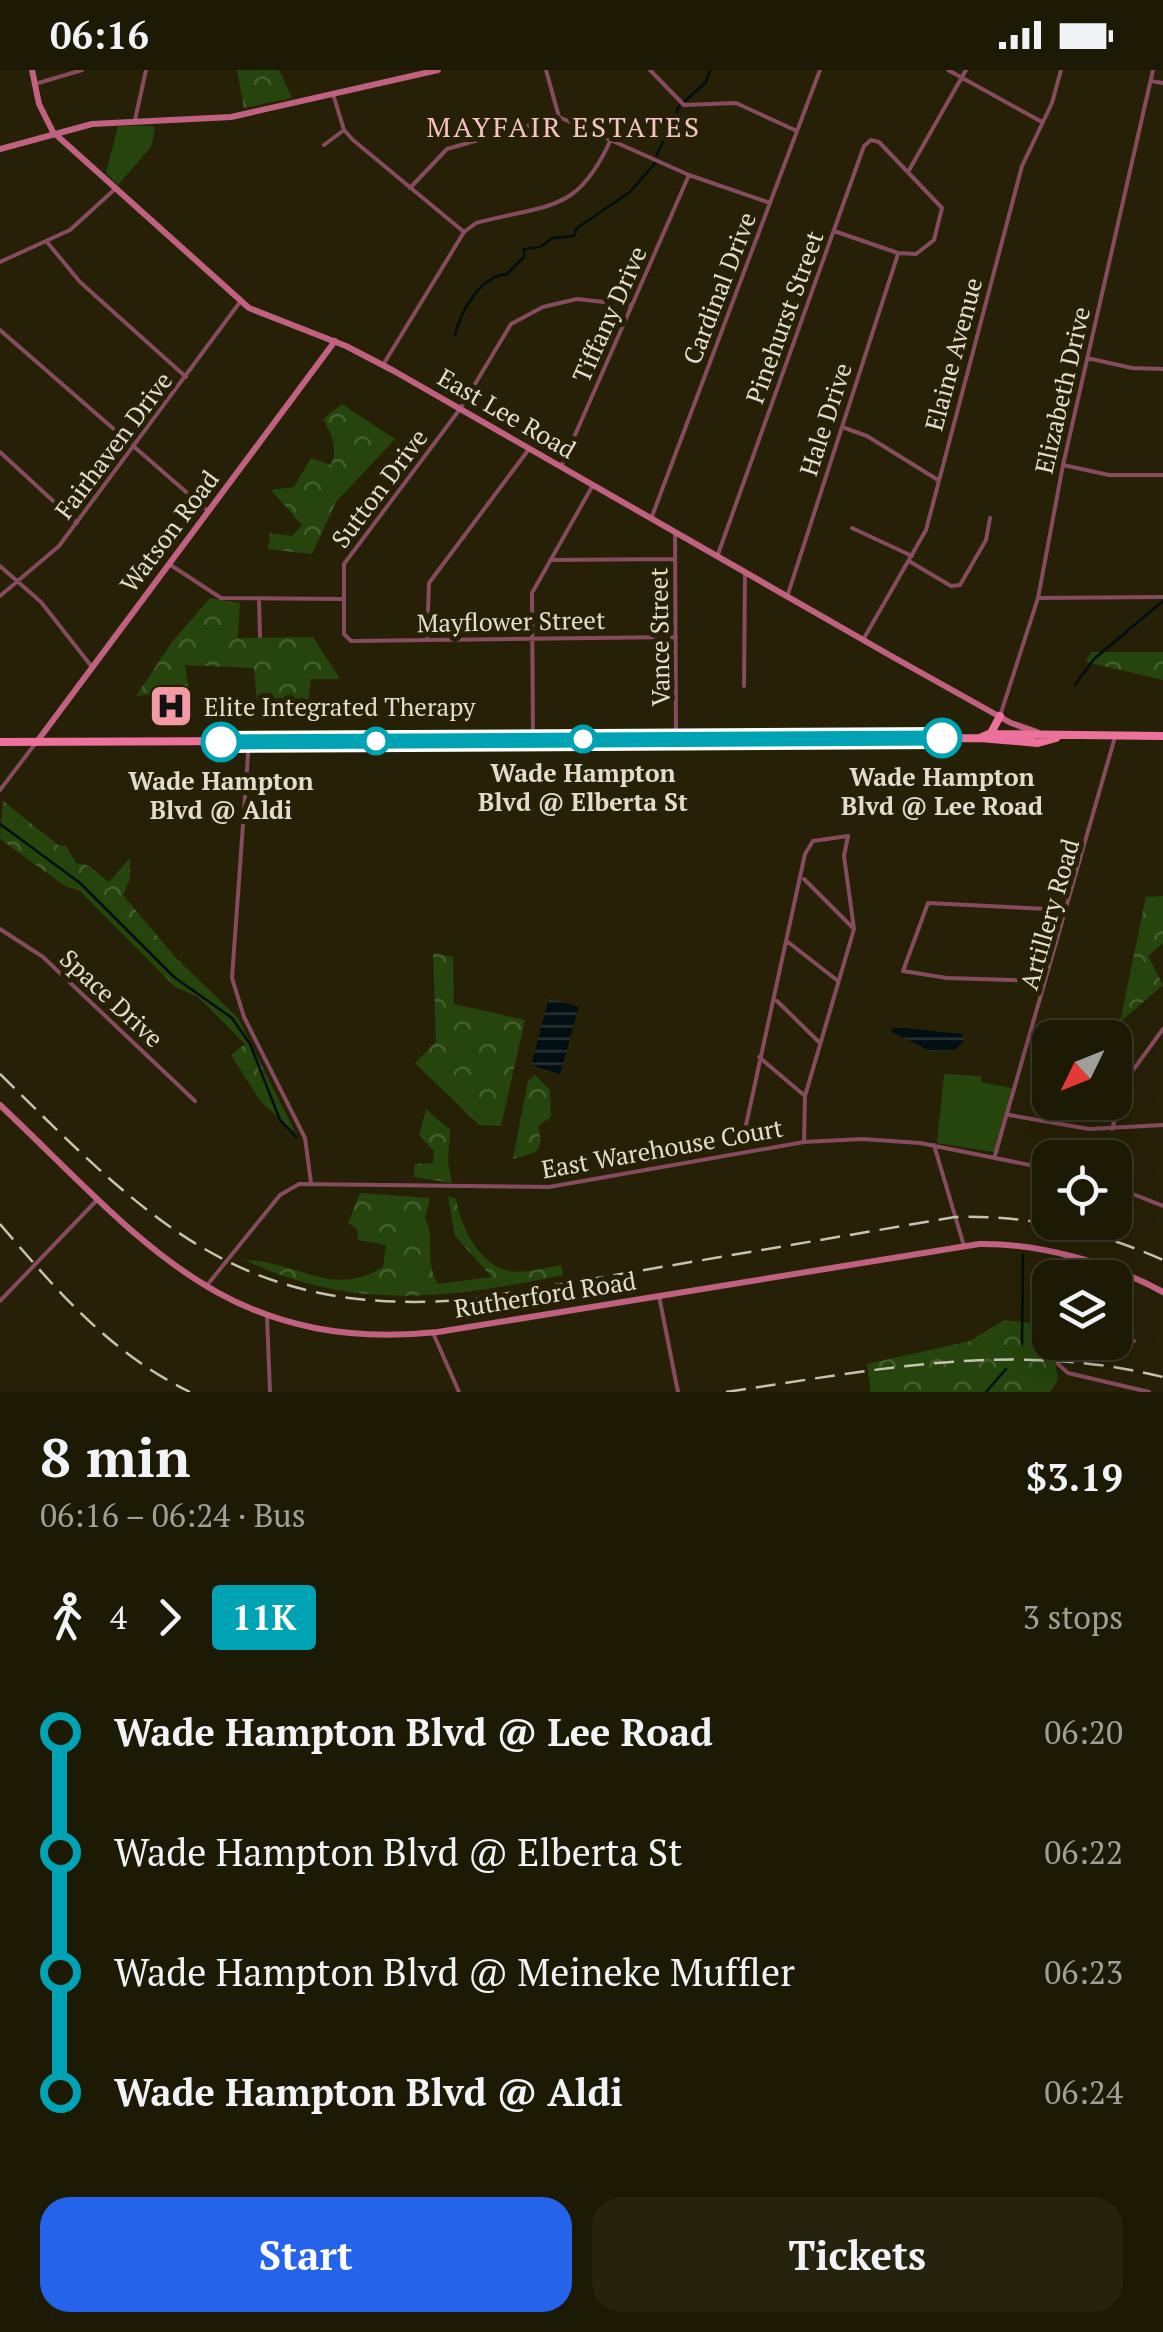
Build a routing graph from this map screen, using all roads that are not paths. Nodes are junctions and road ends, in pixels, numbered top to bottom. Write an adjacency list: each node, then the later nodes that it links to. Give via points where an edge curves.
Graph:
1 (32, 70): 16 (street, East Lee Road)
2 (82, 70): 16 (street)
3 (438, 70): 12 (street)
4 (546, 70): 18 (street)
5 (650, 70): 23 (street, via 686,106 736,103)
6 (820, 70): 23 (street, Cardinal Drive)
7 (948, 70): 13 (street)
8 (966, 70): 13 (street)
9 (1062, 70): 20 (street, Elaine Avenue)
10 (1154, 70): 14 (street, Elizabeth Drive)
11 (143, 71): 19 (street)
12 (408, 74): 17 (street)
13 (962, 78): 20 (street); 27 (street)
14 (1151, 81): 15 (street); 41 (street, Elizabeth Drive)
15 (1163, 83)
16 (35, 84): 22 (street, East Lee Road)
17 (333, 94): 19 (street, via 216,120); 21 (street)
18 (559, 117): 24 (street); 29 (street, via 447,150)
19 (135, 120): 22 (street)
20 (1042, 122): 53 (street, Elaine Avenue, via 1022,166)
21 (344, 130): 25 (street); 29 (street)
22 (53, 132): 26 (street); 30 (street, East Lee Road)
23 (798, 132): 31 (street, Cardinal Drive)
24 (612, 138): 28 (street); 33 (street, via 594,176 575,195)
25 (324, 145)
26 (0, 150)
27 (908, 172): 32 (street, Pinehurst Street, via 879,142 867,142); 35 (street, via 938,200 942,217 926,249)
28 (689, 175): 31 (street); 38 (street, Tiffany Drive)
29 (410, 188): 33 (street)
30 (115, 189): 34 (street, via 80,223); 37 (street, East Lee Road)
31 (770, 202): 57 (street, Cardinal Drive)
32 (834, 231): 35 (street); 61 (street, Pinehurst Street)
33 (464, 232): 42 (street)
34 (47, 242): 36 (street); 44 (street, via 80,282)
35 (898, 253): 46 (street, Hale Drive)
36 (0, 262)
37 (240, 302): 40 (street, East Lee Road); 44 (street, Fairhaven Drive)
38 (631, 305): 45 (street, Sutton Drive, via 577,299 518,319); 51 (street, Tiffany Drive)
39 (0, 330): 48 (street)
40 (335, 342): 42 (street, East Lee Road); 55 (street, Watson Road)
41 (1087, 358): 43 (street); 50 (street, Elizabeth Drive)
42 (383, 366): 45 (street, East Lee Road)
43 (1163, 369)
44 (186, 377): 48 (street, Fairhaven Drive)
45 (460, 409): 47 (street, East Lee Road); 72 (street, Sutton Drive, via 347,559)
46 (841, 427): 53 (street, via 868,436); 70 (street, Hale Drive)
47 (529, 449): 51 (street, East Lee Road); 79 (street, via 431,579)
48 (134, 450): 55 (street); 58 (street, Fairhaven Drive)
49 (0, 452): 58 (street)
50 (1062, 465): 52 (street); 73 (street, Elizabeth Drive)
51 (561, 468): 54 (street, East Lee Road)
52 (1163, 475)
53 (938, 480): 62 (street, Elaine Avenue, via 926,530)
54 (593, 486): 57 (street, East Lee Road); 64 (street)
55 (208, 511): 65 (street, Watson Road)
56 (990, 518): 62 (street, via 986,540 960,585 951,586)
57 (651, 519): 60 (street, East Lee Road)
58 (77, 523): 68 (street, Fairhaven Drive, via 50,556)
59 (852, 528): 62 (street)
60 (675, 533): 61 (street, East Lee Road); 63 (street, Vance Street)
61 (717, 557): 67 (street, East Lee Road)
62 (911, 558): 80 (street, Elaine Avenue)
63 (675, 559): 64 (street); 76 (street, Vance Street)
64 (550, 560): 77 (street, via 532,593)
65 (169, 564): 74 (street, via 214,596); 81 (street, Watson Road)
66 (0, 566): 68 (street)
67 (745, 573): 70 (street, East Lee Road); 82 (street)
68 (16, 580): 69 (street, Fairhaven Drive); 81 (street)
69 (0, 596)
70 (787, 596): 80 (street, East Lee Road)
71 (1163, 597): 73 (street)
72 (343, 598): 74 (street); 78 (street, Sutton Drive)
73 (1038, 598): 83 (street, Elizabeth Drive)
74 (259, 599): 75 (street)
75 (260, 636)
76 (676, 638): 77 (street, Mayflower Street); 91 (street, Vance Street)
77 (532, 639): 79 (street, Mayflower Street); 90 (street)
78 (346, 640): 79 (street, Mayflower Street)
79 (427, 640)
80 (864, 640): 83 (street, East Lee Road)
81 (92, 667): 94 (street, Watson Road)
82 (744, 686)
83 (1000, 716): 84 (street, East Lee Road); 85 (main road, via 997,728); 88 (street)
84 (1042, 734): 88 (main road); 89 (main road)
85 (984, 736): 88 (main road); 91 (main road)
86 (1163, 736): 87 (main road)
87 (1115, 737): 89 (main road); 97 (street, Artillery Road)
88 (1007, 738): 89 (main road)
89 (1056, 738)
90 (533, 740): 91 (main road); 92 (main road)
91 (676, 740)
92 (249, 741): 94 (main road); 118 (street, via 232,978 244,1018 301,1127)
93 (0, 742): 94 (main road)
94 (35, 744): 95 (street)
95 (0, 790)
96 (803, 878): 99 (street); 99 (street, via 813,841 848,836 844,856); 100 (street)
97 (1068, 910): 102 (street, Artillery Road); 102 (street, via 928,903 903,970)
98 (0, 929): 108 (street, Space Drive, via 43,958)
99 (854, 929): 101 (street)
100 (788, 942): 101 (street); 103 (street)
101 (838, 981): 105 (street)
102 (1048, 981): 110 (street, Artillery Road)
103 (775, 999): 105 (street); 106 (street)
104 (1163, 1030): 113 (street, via 1128,1077)
105 (820, 1043): 107 (street)
106 (759, 1057): 107 (street); 111 (street)
107 (806, 1096): 114 (street)
108 (195, 1100)
109 (0, 1105): 120 (street, Rutherford Road)
110 (1008, 1115): 113 (street); 116 (street, Artillery Road)
111 (746, 1125)
112 (1162, 1127): 113 (street)
113 (1112, 1129)
114 (804, 1142): 115 (street, East Warehouse Court); 118 (street, East Warehouse Court, via 548,1187)
115 (934, 1145): 116 (street, East Warehouse Court); 122 (street)
116 (995, 1157): 117 (street, East Warehouse Court)
117 (1032, 1165)
118 (311, 1183): 125 (street, via 283,1192)
119 (1132, 1194): 121 (street)
120 (98, 1200): 125 (street, Rutherford Road, via 158,1256); 128 (street)
121 (1163, 1206)
122 (964, 1246): 123 (street, Rutherford Road, via 1021,1246); 127 (street, Rutherford Road)
123 (1074, 1260)
124 (1132, 1281): 126 (street, Rutherford Road)
125 (205, 1288): 129 (street, Rutherford Road)
126 (1163, 1292)
127 (659, 1296): 130 (street, Rutherford Road); 134 (street)
128 (0, 1301)
129 (268, 1316): 130 (street, Rutherford Road, via 353,1334); 132 (street)
130 (433, 1332): 133 (street)
131 (1058, 1360): 135 (street, via 1068,1373)
132 (270, 1392)
133 (459, 1392)
134 (678, 1392)
135 (1149, 1392)

